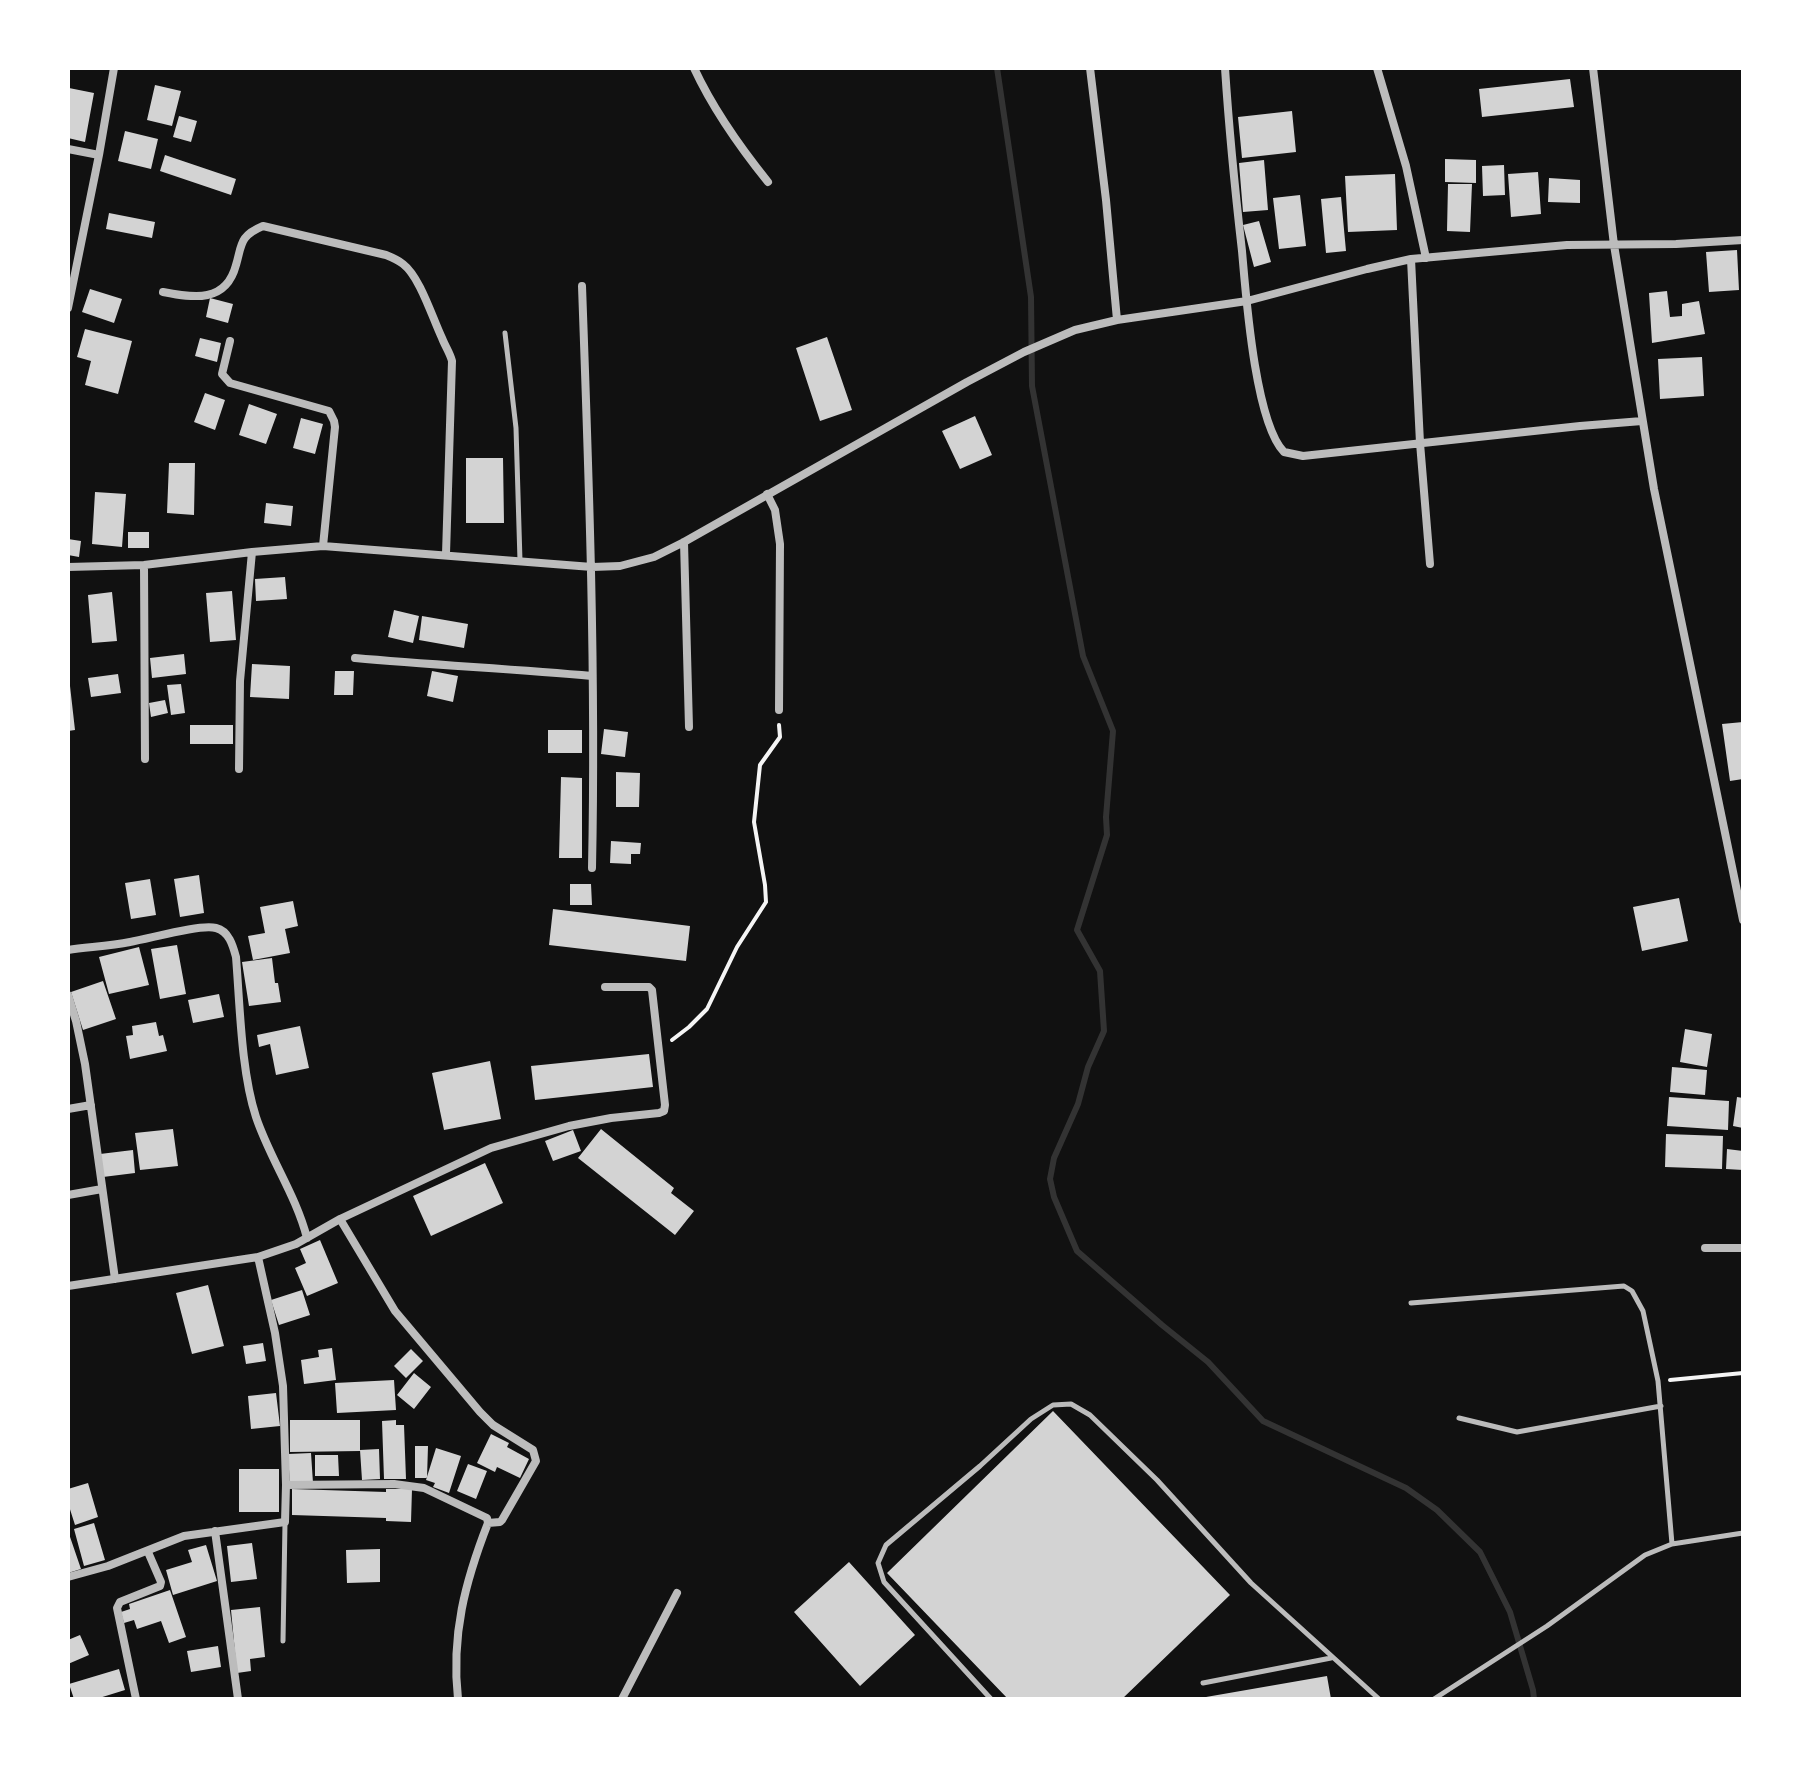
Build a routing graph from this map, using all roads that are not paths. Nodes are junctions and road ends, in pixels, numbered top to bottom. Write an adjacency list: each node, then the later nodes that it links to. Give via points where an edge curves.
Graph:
1 (114, 68): 8 (street)
2 (694, 68): 9 (street, via 704,91)
3 (1090, 68): 18 (street)
4 (1225, 68): 16 (street)
5 (1377, 68): 12 (street)
6 (1593, 68): 11 (street)
7 (68, 149): 8 (street)
8 (99, 155): 17 (street)
9 (768, 182)
10 (1743, 240): 11 (street)
11 (1614, 245): 12 (street); 21 (street)
12 (1426, 258): 13 (street)
13 (1411, 259): 16 (street); 22 (street)
14 (582, 286): 32 (street)
15 (163, 292): 27 (street, via 216,294 228,285 244,239 263,226 386,255 410,270 452,361)
16 (1247, 301): 18 (street); 22 (street, via 1268,422 1284,452 1303,456)
17 (68, 308)
18 (1117, 320): 23 (street, via 1075,330 1024,352)
19 (505, 333): 28 (lane, via 516,428)
20 (230, 341): 25 (street, via 222,374 230,383 333,416)
21 (1642, 421): 22 (street); 40 (street)
22 (1420, 443): 29 (street)
23 (767, 494): 24 (street); 35 (street, via 780,544)
24 (684, 542): 32 (street, via 646,559); 36 (street)
25 (323, 546): 26 (street); 27 (street)
26 (252, 552): 30 (street); 38 (street, via 240,681)
27 (446, 554): 28 (street)
28 (520, 562): 32 (street)
29 (1430, 564)
30 (144, 565): 31 (street); 37 (street)
31 (68, 567)
32 (592, 567): 34 (street)
33 (355, 658): 34 (street)
34 (592, 676): 39 (street)
35 (779, 710)
36 (689, 727)
37 (145, 759)
38 (239, 769)
39 (592, 868)
40 (1743, 920)
41 (68, 950): 49 (street, via 194,929 225,933 236,957 256,1116)
42 (605, 987): 48 (street, via 653,992 664,1111 569,1126 491,1148)
43 (68, 995): 44 (street)
44 (91, 1105): 45 (street); 46 (street)
45 (68, 1109)
46 (102, 1189): 47 (street); 53 (street)
47 (68, 1195)
48 (340, 1219): 49 (street); 60 (street, via 395,1311 480,1412 535,1453 536,1461 502,1520)
49 (307, 1238): 52 (street)
50 (1705, 1248): 51 (street)
51 (1743, 1248)
52 (258, 1257): 53 (street); 58 (street, via 283,1386)
53 (115, 1279): 54 (street)
54 (68, 1286)
55 (1411, 1303): 56 (lane, via 1624,1286 1643,1311)
56 (1661, 1406): 57 (lane, via 1517,1432); 63 (lane)
57 (1459, 1418)
58 (286, 1485): 59 (street); 60 (street, via 424,1488 486,1517)
59 (285, 1522): 61 (street); 67 (lane)
60 (488, 1523): 72 (street, via 465,1591 455,1674)
61 (215, 1531): 64 (street, via 184,1536); 71 (street)
62 (1743, 1533): 63 (lane)
63 (1672, 1544): 76 (lane, via 1645,1555)
64 (148, 1552): 65 (street); 70 (street, via 160,1586 117,1608)
65 (68, 1577)
66 (677, 1593): 73 (street)
67 (283, 1641)
68 (1332, 1657): 69 (lane); 74 (lane, via 1251,1583 1090,1415 1071,1404 1053,1405 886,1545 878,1563 884,1582); 75 (lane)
69 (1203, 1683)
70 (136, 1699)
71 (238, 1699)
72 (458, 1699)
73 (622, 1699)
74 (991, 1699)
75 (1379, 1699)
76 (1434, 1699)

